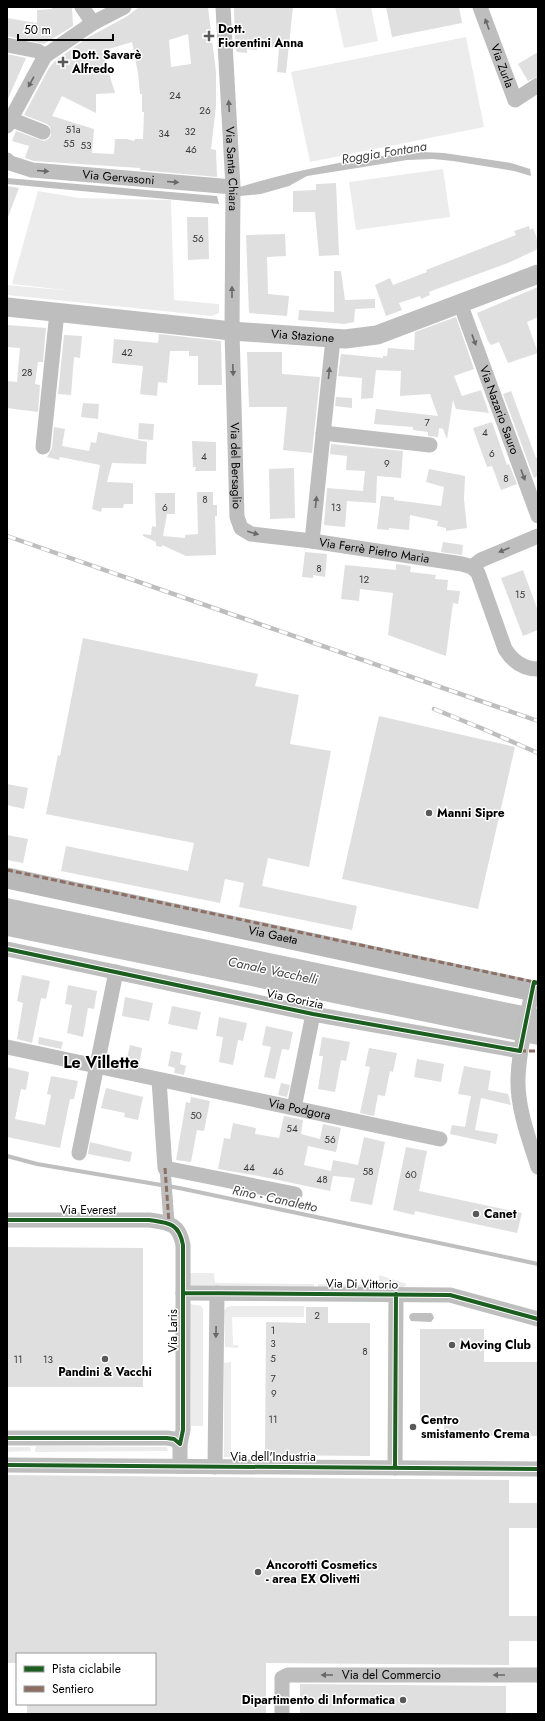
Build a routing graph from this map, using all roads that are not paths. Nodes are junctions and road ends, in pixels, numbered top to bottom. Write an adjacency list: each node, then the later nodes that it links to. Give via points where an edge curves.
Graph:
1 (82, 7): 5 (street)
2 (124, 7): 5 (street)
3 (223, 7): 12 (street, Via Santa Chiara, one-way to 3)
4 (480, 7): 8 (street, Via Zurla, one-way to 4, via 514,100)
5 (93, 23): 7 (street)
6 (7, 45): 7 (street, via 38,51)
7 (45, 56): 9 (street, one-way to 9)
8 (538, 85)
9 (9, 122): 10 (street)
10 (44, 132)
11 (7, 160): 12 (street, Via Gervasoni, one-way to 12, via 32,170)
12 (233, 187): 17 (street, Via Santa Chiara, one-way to 12)
13 (538, 274): 14 (street, Via Stazione)
14 (460, 303): 18 (street, Via Stazione, via 377,335); 22 (street, Via Nazario Sauro, one-way to 22)
15 (7, 307): 16 (street, Via Stazione)
16 (57, 312): 17 (street, Via Stazione); 21 (street)
17 (232, 331): 18 (street, Via Stazione); 24 (street, Via del Bersaglio, one-way to 24, via 237,517 241,528 251,534)
18 (333, 339): 19 (street, Via Ferrè Pietro Maria, one-way to 18)
19 (323, 433): 20 (street); 24 (street, Via Ferrè Pietro Maria, one-way to 19)
20 (430, 445)
21 (43, 448)
22 (538, 516)
23 (538, 536): 25 (street, one-way to 25, via 481,560)
24 (312, 541): 25 (street, Via Ferrè Pietro Maria)
25 (472, 567): 26 (street, via 478,573 505,649 517,663)
26 (538, 669)
27 (7, 878): 30 (main road, Via Gaeta)
28 (7, 949): 29 (street, Via Gorizia)
29 (116, 972): 31 (street, Via Gorizia); 34 (street)
30 (533, 996): 32 (street)
31 (313, 1014): 32 (street, Via Gorizia); 36 (street)
32 (521, 1046): 37 (street, via 519,1101)
33 (7, 1047): 34 (street, Via Podgora)
34 (97, 1066): 35 (street, Via Podgora); 39 (street)
35 (159, 1080): 36 (street, Via Podgora); 41 (street)
36 (294, 1108): 38 (street, Via Podgora)
37 (533, 1135): 40 (street)
38 (440, 1140)
39 (79, 1153)
40 (538, 1167)
41 (165, 1168): 42 (street); 44 (street)
42 (294, 1194)
43 (7, 1220): 44 (street, Via Everest, via 149,1220)
44 (169, 1223): 45 (street, Via Laris, via 181,1235)
45 (183, 1292): 46 (street, Via Di Vittorio); 50 (street, Via Laris, via 183,1430)
46 (217, 1293): 47 (street, Via Di Vittorio); 53 (street, one-way to 53)
47 (396, 1294): 48 (street, Via Di Vittorio, via 450,1295); 54 (street)
48 (538, 1319)
49 (7, 1438): 50 (street, via 167,1438 174,1439)
50 (180, 1444): 52 (street, Via Laris)
51 (7, 1464): 52 (street, Via dell'Industria)
52 (180, 1466): 53 (street, Via dell'Industria)
53 (215, 1467): 54 (street, Via dell'Industria)
54 (395, 1468): 55 (street, Via dell'Industria)
55 (538, 1469)
56 (538, 1675): 57 (street, Via del Commercio, one-way to 57, via 288,1675 282,1678)
57 (282, 1714)

